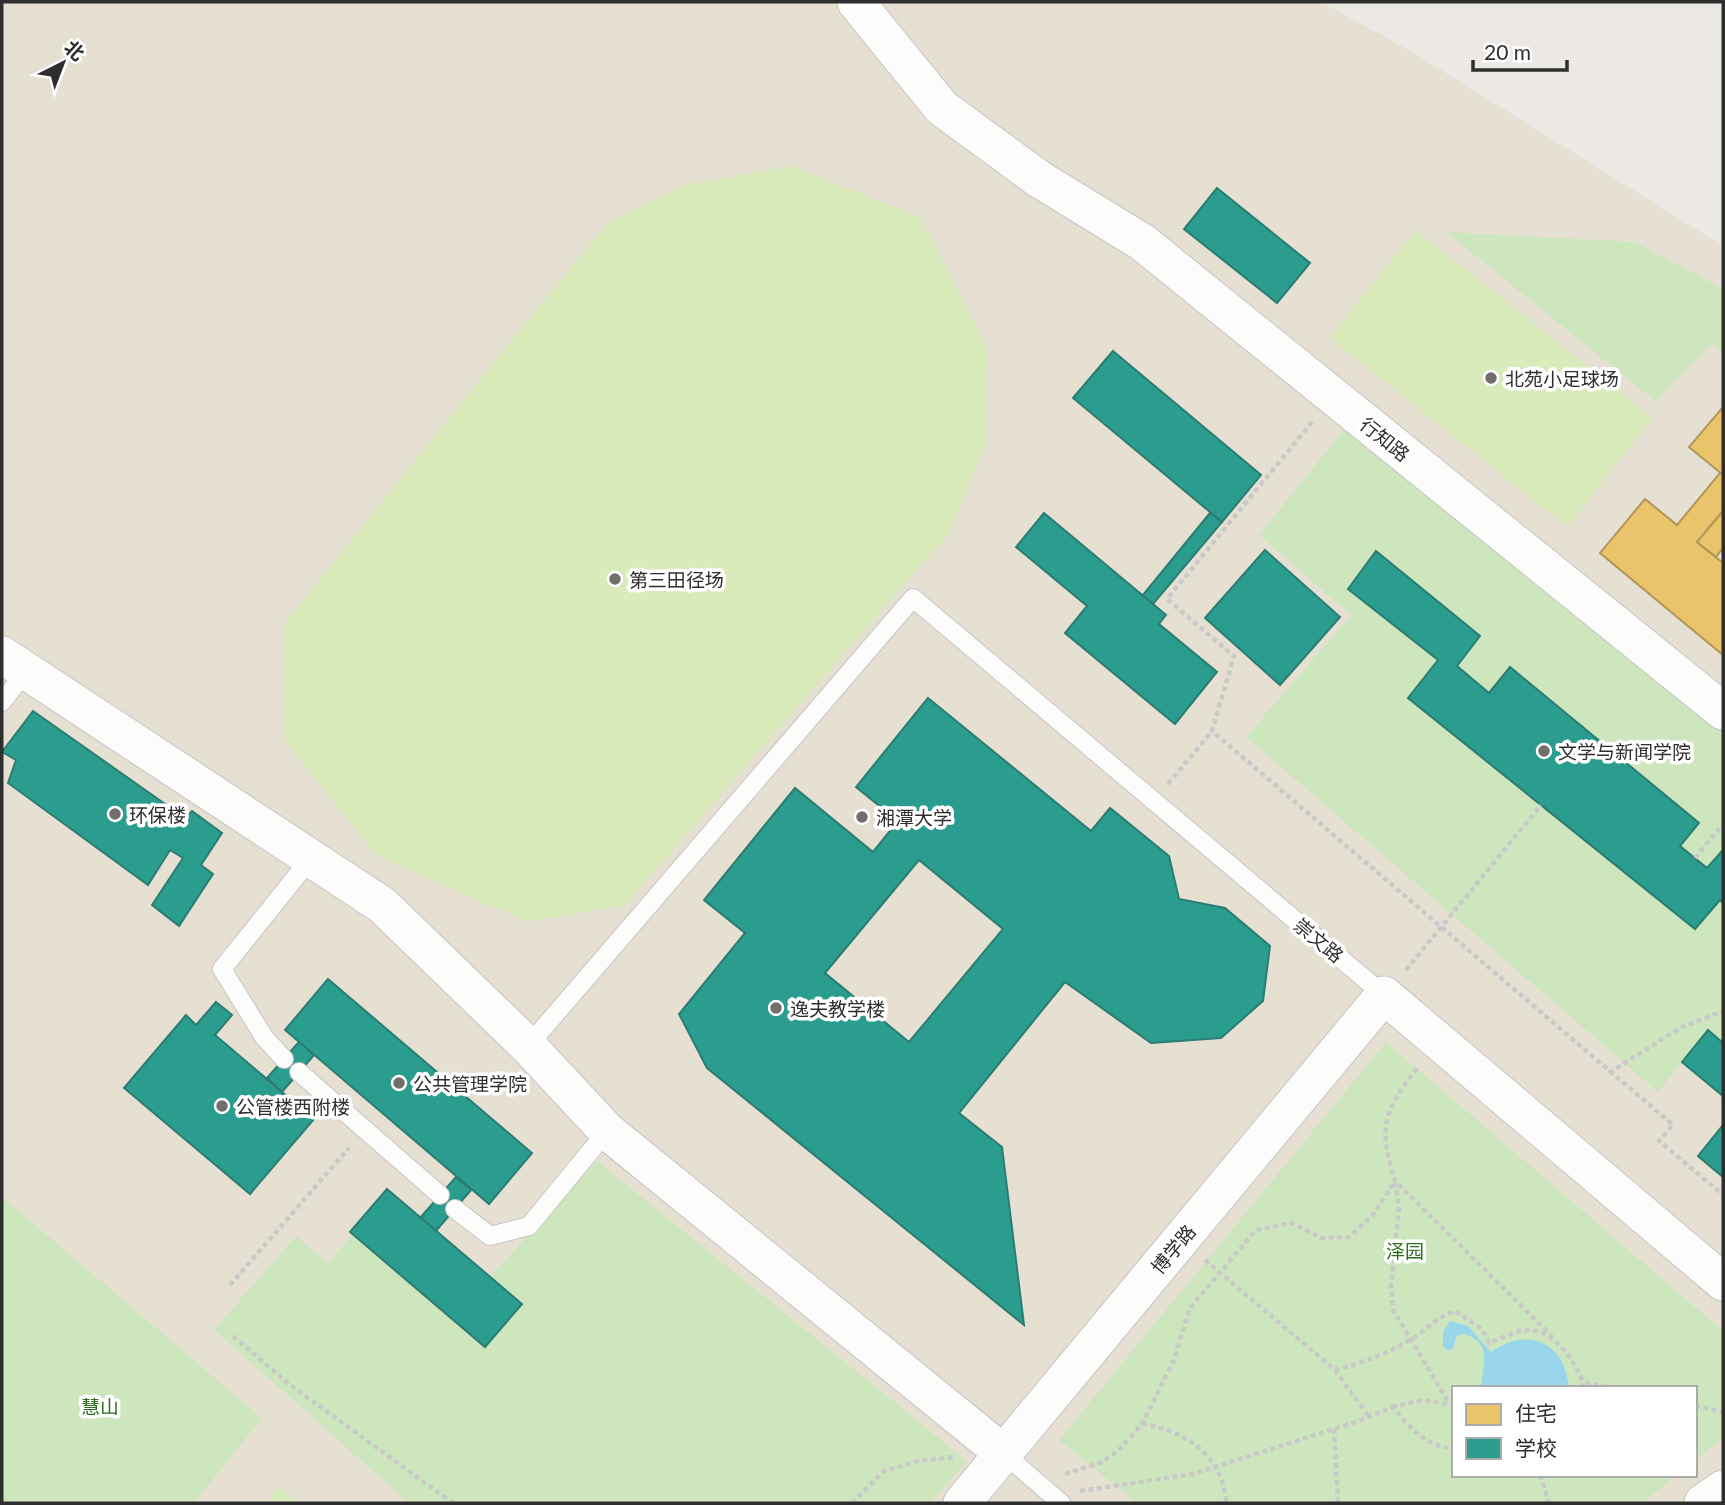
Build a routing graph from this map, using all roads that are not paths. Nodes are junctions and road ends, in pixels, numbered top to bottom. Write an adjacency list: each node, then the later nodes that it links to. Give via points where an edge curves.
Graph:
1 (856, 2): 4 (street, 行知路, via 942,108 1039,179 1142,242)
2 (14, 663): 3 (lane); 5 (street)
3 (2, 702)
4 (1723, 711)
5 (312, 859): 7 (street, via 382,905); 8 (lane, via 222,969 264,1037)
6 (1384, 995): 7 (lane, 崇文路, via 914,598); 13 (street, 崇文路); 14 (street, 博学路)
7 (528, 1046): 10 (street)
8 (284, 1059)
9 (299, 1072): 11 (lane)
10 (607, 1131): 12 (lane, via 529,1226 490,1236); 14 (street)
11 (440, 1195)
12 (455, 1209)
13 (1723, 1282)
14 (1016, 1464): 16 (lane); 17 (street, 博学路)
15 (1723, 1489): 18 (street)
16 (1057, 1499)
17 (962, 1503)
18 (1703, 1503)

